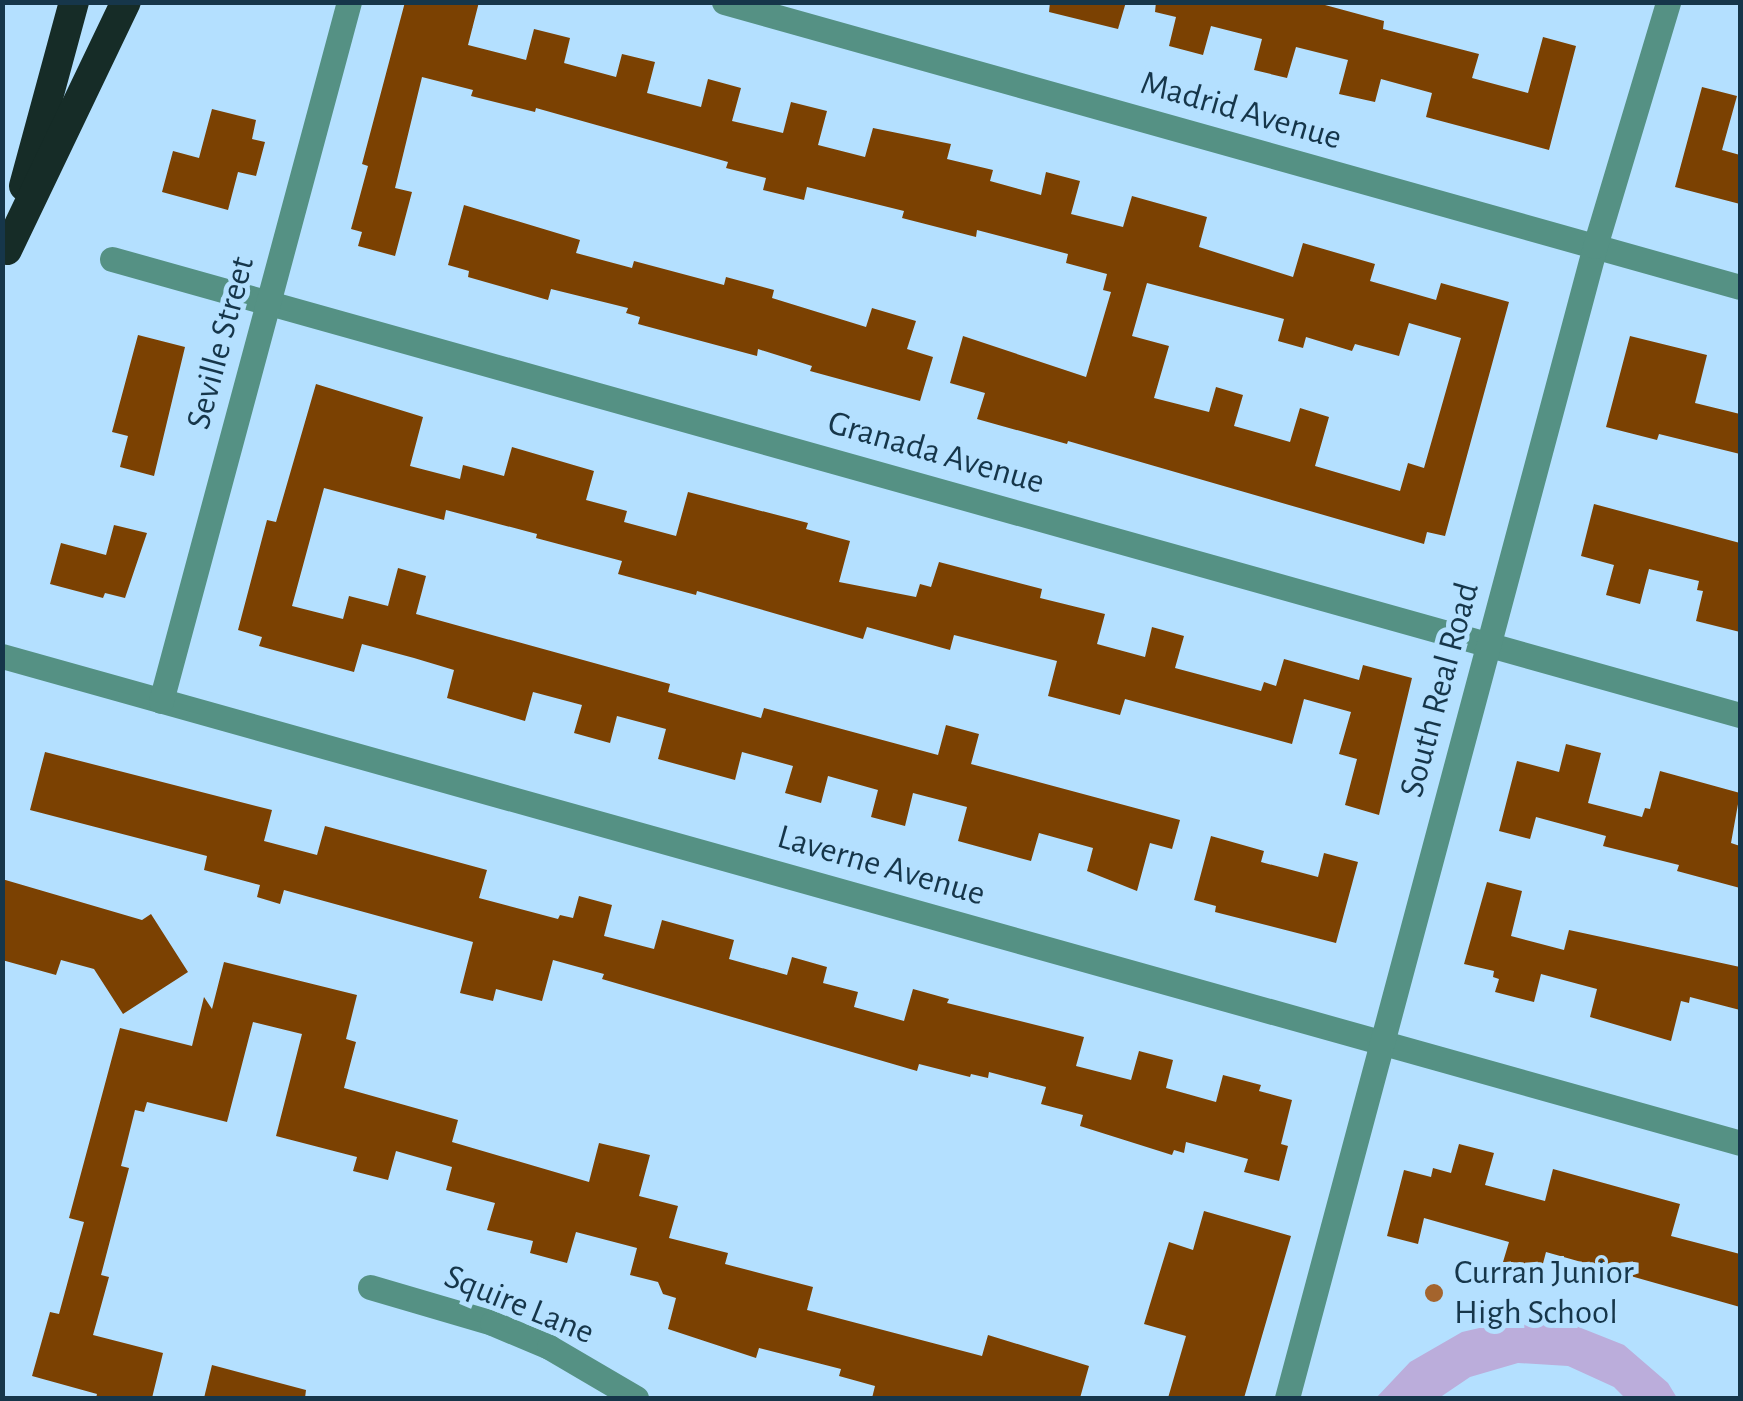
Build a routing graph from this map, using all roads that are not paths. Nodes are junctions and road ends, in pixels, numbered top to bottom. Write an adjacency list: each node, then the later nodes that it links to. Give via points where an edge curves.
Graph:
1 (74, 2): 7 (highway)
2 (126, 2): 7 (highway)
3 (349, 2): 10 (street, Seville Street)
4 (724, 2): 6 (street, Madrid Avenue)
5 (1668, 2): 6 (street, South Real Road)
6 (1595, 246): 9 (street, Madrid Avenue); 11 (street, South Real Road)
7 (5, 258)
8 (112, 259): 10 (street, Granada Avenue)
9 (1740, 287)
10 (268, 303): 11 (street, Granada Avenue); 13 (street, Seville Street)
11 (1489, 644): 14 (street, Granada Avenue); 15 (street, South Real Road)
12 (2, 656): 13 (street, Laverne Avenue)
13 (161, 701): 15 (street, Laverne Avenue)
14 (1740, 715)
15 (1382, 1042): 16 (street, Laverne Avenue); 19 (street, South Real Road)
16 (1740, 1142)
17 (370, 1287): 18 (street, Squire Lane, via 492,1324)
18 (636, 1398)
19 (1287, 1398)

